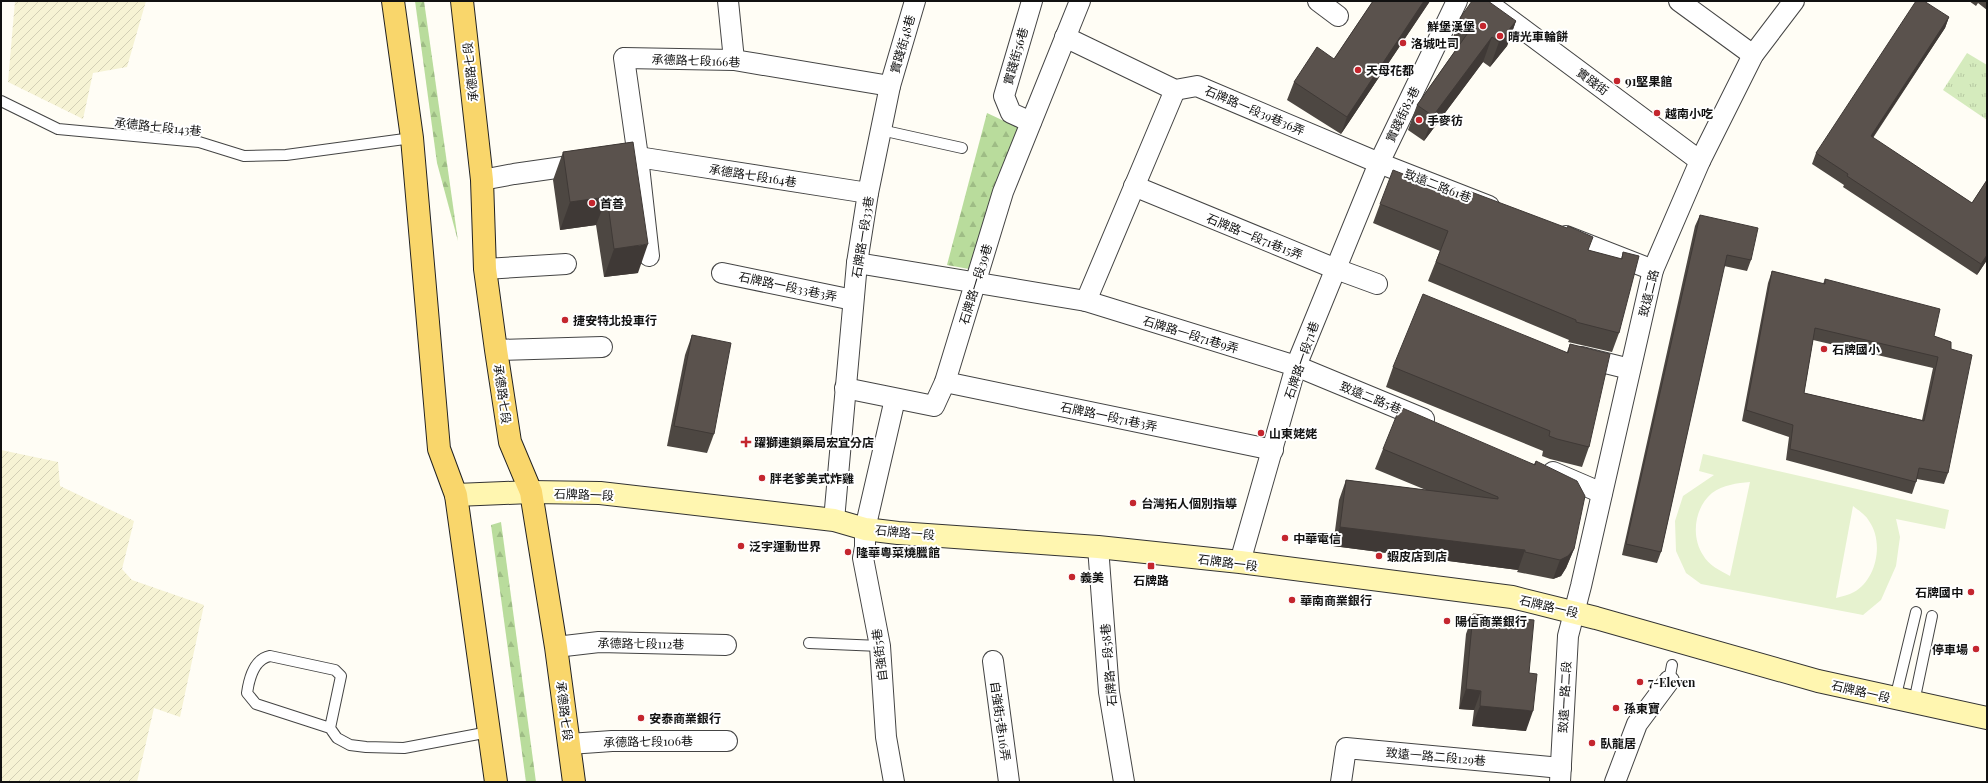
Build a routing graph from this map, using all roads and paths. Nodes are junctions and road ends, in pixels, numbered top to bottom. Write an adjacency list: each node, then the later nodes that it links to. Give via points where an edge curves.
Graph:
1 (393, 1): 21 (main road)
2 (462, 1): 26 (main road, 承德路七段)
3 (728, 1): 15 (street)
4 (915, 1): 16 (street, 實踐街48巷)
5 (1032, 1): 19 (street, 實踐街56巷, via 1004,96 1011,113)
6 (1080, 1): 13 (street, 石牌路一段39巷)
7 (1318, 1): 12 (street)
8 (1457, 1): 25 (street, 實踐街82巷)
9 (1485, 1): 24 (street, 實踐街)
10 (1679, 1): 14 (street)
11 (1794, 1): 14 (street, 致遠二路)
12 (1338, 16)
13 (1065, 37): 17 (street); 19 (street, 石牌路一段39巷)
14 (1753, 55): 24 (street, 致遠二路)
15 (734, 60): 16 (street, 承德路七段166巷); 23 (street, 承德路七段166巷, via 624,58)
16 (890, 86): 20 (street, 石牌路一段33巷)
17 (1175, 90): 25 (street, 石牌路一段39巷36弄, via 1197,86); 27 (street)
18 (1, 101): 21 (lane, 承德路七段143巷, via 58,129 199,142 244,156 286,155)
19 (1031, 122): 38 (street, 石牌路一段39巷, via 1003,192)
20 (881, 130): 22 (lane); 28 (street, 石牌路一段33巷)
21 (412, 138): 55 (main road, via 439,449)
22 (962, 148)
23 (638, 157): 26 (street, 承德路七段164巷); 28 (street, 承德路七段164巷); 31 (street)
24 (1700, 161): 36 (street, 致遠二路)
25 (1379, 163): 29 (street, 致遠二路61巷); 35 (street, 石牌路一段71巷)
26 (482, 180): 34 (main road, 承德路七段)
27 (1134, 186): 35 (street, 石牌路一段71巷15弄); 41 (street)
28 (868, 193): 32 (street, 石牌路一段33巷)
29 (1506, 212)
30 (1550, 229): 36 (street)
31 (649, 256)
32 (857, 263): 38 (street, 石牌路一段71巷9弄); 40 (street, 石牌路一段33巷)
33 (566, 264): 34 (street)
34 (485, 269): 43 (main road, 承德路七段)
35 (1336, 269): 39 (street, 石牌路一段71巷15弄); 45 (street, 石牌路一段71巷)
36 (1653, 270): 46 (street, 致遠二路)
37 (722, 273): 40 (street, 石牌路一段33巷3弄)
38 (975, 283): 41 (street, 石牌路一段71巷9弄); 47 (street, 石牌路一段39巷)
39 (1377, 284)
40 (853, 300): 48 (street, 石牌路一段33巷)
41 (1086, 301): 45 (street, 石牌路一段71巷9弄)
42 (602, 347): 43 (street)
43 (496, 350): 53 (main road, 承德路七段, via 510,442)
44 (1566, 353): 46 (street)
45 (1296, 366): 50 (street, 致遠二路5巷); 51 (street, 石牌路一段71巷)
46 (1630, 368): 54 (street, 致遠二路)
47 (945, 382): 49 (street, 石牌路一段39巷, via 934,406); 51 (street, 石牌路一段71巷3弄)
48 (845, 388): 49 (street); 56 (street, 石牌路一段33巷)
49 (895, 399): 57 (street)
50 (1442, 426)
51 (1273, 450): 59 (street, 石牌路一段71巷)
52 (1536, 465): 54 (street)
53 (531, 492): 55 (street, 石牌路一段); 56 (street, 石牌路一段, via 600,493); 66 (main road, 承德路七段)
54 (1602, 492): 60 (street, 致遠二路)
55 (456, 495): 72 (main road)
56 (834, 520): 57 (street, 石牌路一段)
57 (865, 528): 58 (street, 石牌路一段, via 898,533); 65 (street, 自強街5巷, via 863,558)
58 (1098, 548): 59 (street, 石牌路一段); 80 (street, 石牌路一段58巷, via 1109,692)
59 (1240, 562): 60 (street, 石牌路一段, via 1512,597)
60 (1574, 612): 69 (street, 石牌路一段, via 1818,681); 75 (street, 致遠一路二段, via 1568,636)
61 (1916, 612): 69 (lane)
62 (1932, 616): 69 (lane)
63 (809, 643): 65 (lane)
64 (726, 645): 66 (street, 承德路七段112巷, via 599,642)
65 (880, 646): 78 (street, 自強街5巷, via 886,737)
66 (556, 647): 74 (main road, 承德路七段)
67 (993, 661): 79 (street, 自強街5巷116弄)
68 (1671, 673): 82 (street, via 1637,724)
69 (1904, 701): 70 (street, 石牌路一段)
70 (1987, 718)
71 (330, 728): 71 (lane, via 341,676 335,670 270,656 262,658 257,663 247,693 256,704); 72 (lane, via 337,738 350,745 404,748)
72 (489, 732): 76 (main road)
73 (727, 741): 74 (street, 承德路七段106巷, via 612,741)
74 (569, 744): 77 (main road, 承德路七段)
75 (1560, 775): 81 (street, 致遠一路二段129巷, via 1346,748)
76 (496, 782)
77 (574, 782)
78 (894, 782)
79 (1009, 782)
80 (1124, 782)
81 (1341, 782)
82 (1615, 782)

